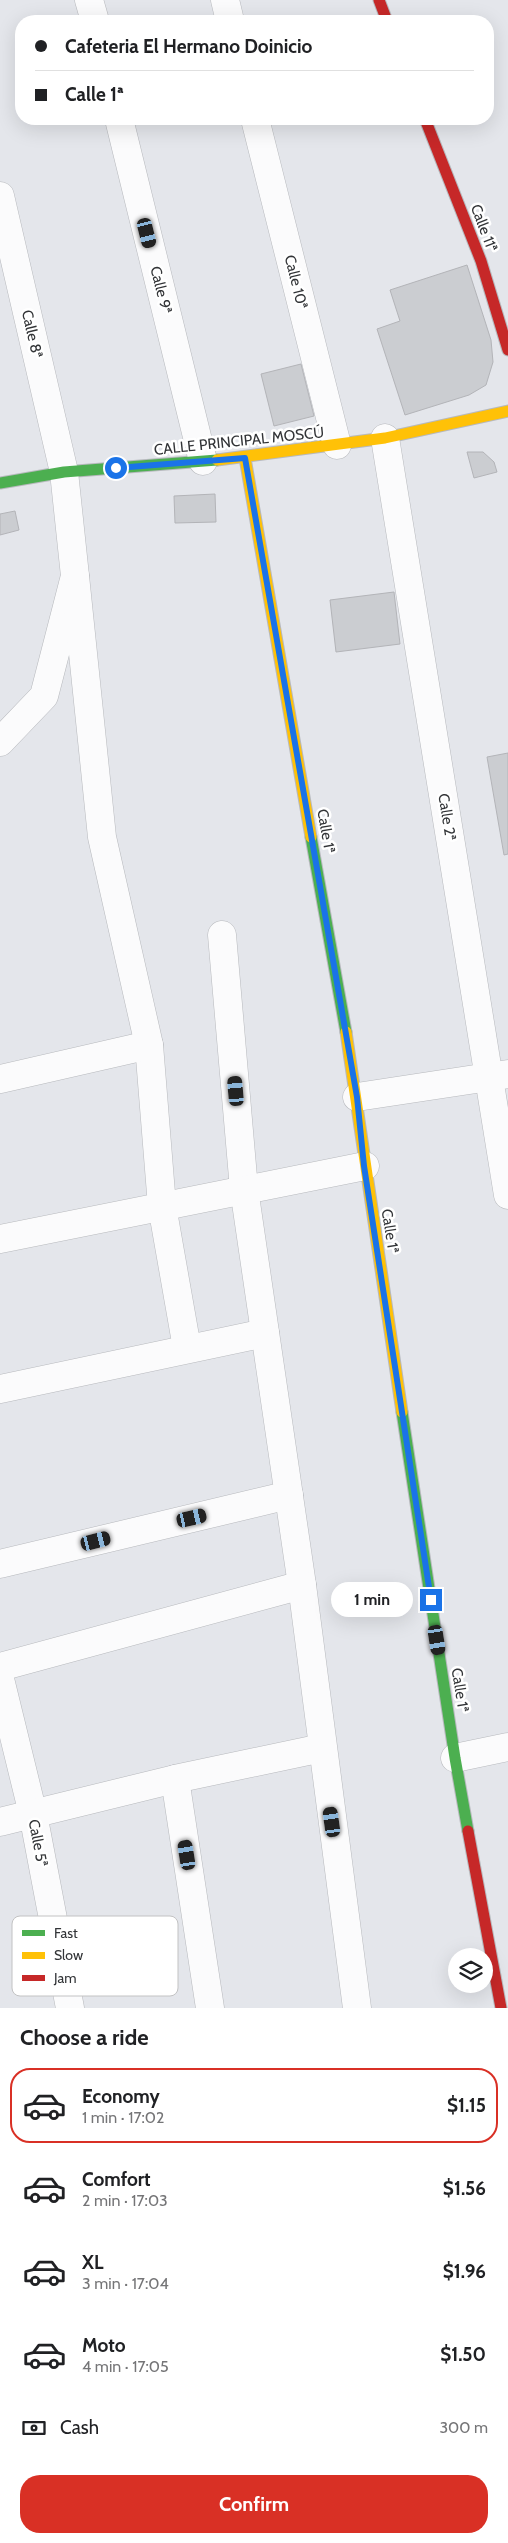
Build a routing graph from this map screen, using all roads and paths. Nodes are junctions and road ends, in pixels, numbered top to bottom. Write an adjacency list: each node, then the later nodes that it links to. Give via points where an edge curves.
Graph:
1 (89, 0): 4 (street)
2 (225, 0): 5 (street)
3 (379, 0): 6 (street)
4 (93, 15)
5 (229, 15)
6 (385, 15)
7 (120, 125): 16 (street, Calle 9ª)
8 (257, 125): 14 (street, Calle 10ª)
9 (427, 125): 11 (street, Calle 11ª, via 481,261)
10 (0, 196): 17 (street, Calle 8ª)
11 (508, 350)
12 (508, 411): 13 (street, CALLE PRINCIPAL MOSCÚ)
13 (385, 438): 14 (street, CALLE PRINCIPAL MOSCÚ); 23 (street, Calle 2ª)
14 (337, 446): 15 (street, CALLE PRINCIPAL MOSCÚ)
15 (245, 458): 16 (street, CALLE PRINCIPAL MOSCÚ); 25 (street, Calle 1ª)
16 (203, 461): 17 (street, CALLE PRINCIPAL MOSCÚ)
17 (64, 472): 18 (street, CALLE PRINCIPAL MOSCÚ); 19 (street, Calle 8ª)
18 (0, 483)
19 (75, 576): 20 (street, via 44,696); 22 (street, Calle 8ª, via 102,837)
20 (0, 742)
21 (222, 935): 27 (street)
22 (149, 1046): 24 (street); 29 (street, Calle 8ª)
23 (498, 1076): 25 (street); 28 (street, Calle 2ª)
24 (0, 1079)
25 (357, 1097): 26 (street, Calle 1ª)
26 (364, 1166): 27 (street); 41 (street, Calle 1ª)
27 (244, 1189): 29 (street); 31 (street)
28 (508, 1195)
29 (162, 1206): 30 (street); 32 (street, Calle 8ª)
30 (0, 1239)
31 (265, 1333): 32 (street); 34 (street)
32 (187, 1348): 33 (street)
33 (0, 1389)
34 (289, 1495): 35 (street); 36 (street)
35 (0, 1564)
36 (302, 1586): 37 (street); 40 (street)
37 (0, 1667)
38 (0, 1679): 43 (street, Calle 5ª)
39 (508, 1747): 41 (street)
40 (322, 1748): 42 (street); 47 (street)
41 (455, 1758): 48 (street, Calle 1ª)
42 (175, 1779): 43 (street); 46 (street)
43 (33, 1814): 44 (street); 45 (street, Calle 5ª)
44 (0, 1822)
45 (52, 1916)
46 (210, 2008)
47 (357, 2008)
48 (501, 2008)

